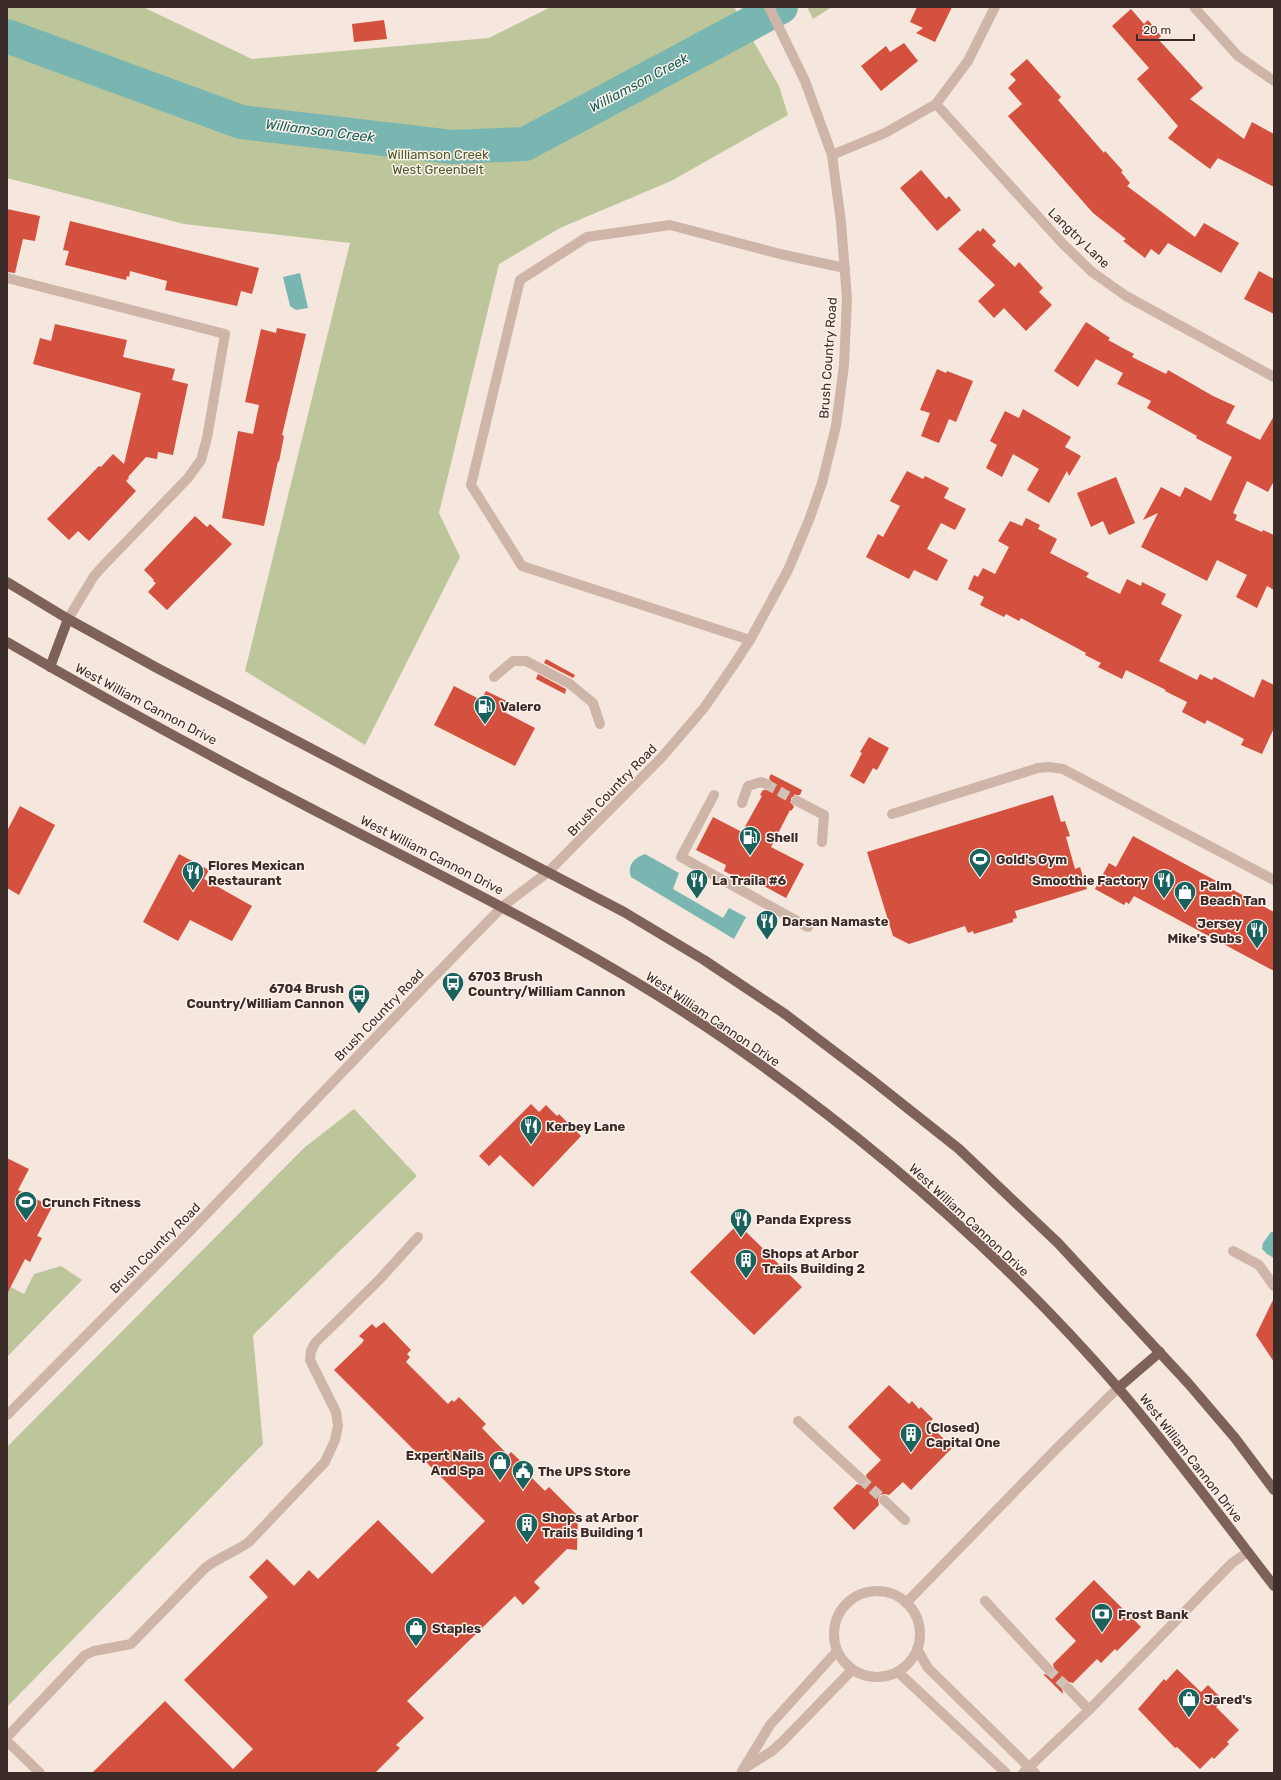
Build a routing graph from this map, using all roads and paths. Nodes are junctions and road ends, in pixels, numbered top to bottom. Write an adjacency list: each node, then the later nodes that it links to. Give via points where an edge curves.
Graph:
1 (769, 7): 6 (street, Brush Country Road, via 805,80)
2 (995, 7): 5 (street, via 968,61)
3 (1194, 7): 4 (street, via 1238,56)
4 (1274, 81)
5 (936, 104): 6 (street, via 885,133); 9 (street, Langtry Lane, via 1062,244 1092,272 1126,296)
6 (832, 155): 7 (street, Brush Country Road)
7 (846, 268): 12 (street, Brush Country Road, via 844,365 836,426 822,483 788,570); 12 (street, via 780,254 670,224 587,237 520,280 471,485 522,566)
8 (7, 278): 11 (street, via 225,334 207,438 200,460 188,478 94,576)
9 (1274, 377)
10 (7, 582): 11 (main road)
11 (68, 619): 14 (main road); 23 (main road)
12 (750, 640): 23 (street, Brush Country Road, via 704,708 670,748)
13 (7, 642): 14 (main road, West William Cannon Drive)
14 (50, 667): 25 (main road, West William Cannon Drive, via 309,807)
15 (494, 677): 16 (street, via 513,661 526,662 541,668 570,684 593,703)
16 (600, 724)
17 (766, 784): 20 (street, via 761,782 748,786)
18 (714, 795): 26 (street, via 681,858)
19 (797, 801): 22 (street, via 824,815)
20 (742, 803)
21 (892, 814): 24 (street, via 1038,768 1063,769)
22 (822, 842)
23 (548, 872): 25 (street, Brush Country Road); 30 (main road, via 624,912 704,960 785,1014 879,1085 959,1149 1009,1196 1058,1243)
24 (1274, 880)
25 (503, 906): 31 (main road, West William Cannon Drive, via 609,966 722,1038 810,1102 961,1226 1046,1310); 32 (street, Brush Country Road, via 193,1228)
26 (808, 927)
27 (418, 1237): 49 (street, via 315,1343 311,1351 310,1360 314,1372 336,1412 338,1426 325,1462 249,1542 205,1568 130,1644 85,1655)
28 (1233, 1251): 29 (street, via 1260,1265)
29 (1274, 1286)
30 (1160, 1352): 31 (main road); 35 (main road, via 1234,1438)
31 (1118, 1388): 38 (main road, West William Cannon Drive); 41 (street)
32 (7, 1415)
33 (798, 1421): 34 (street)
34 (861, 1479)
35 (1274, 1490)
36 (884, 1500): 37 (street)
37 (906, 1520)
38 (1248, 1552): 39 (main road, West William Cannon Drive); 48 (street, via 1232,1563)
39 (1274, 1586)
40 (986, 1601): 44 (street)
41 (906, 1603): 42 (street, via 915,1615 920,1629); 43 (street, via 886,1592 863,1594 852,1599 844,1606 834,1628)
42 (917, 1649): 46 (street, via 913,1658); 51 (street, via 928,1668)
43 (837, 1651): 45 (street, via 843,1662); 45 (street, via 770,1725 742,1770 784,1741)
44 (1048, 1668)
45 (852, 1670): 46 (street, via 880,1678)
46 (898, 1672): 53 (street)
47 (1068, 1688): 48 (street)
48 (1089, 1710): 51 (street)
49 (7, 1737)
50 (7, 1741): 52 (street)
51 (1029, 1771)
52 (40, 1773)
53 (1006, 1773)

